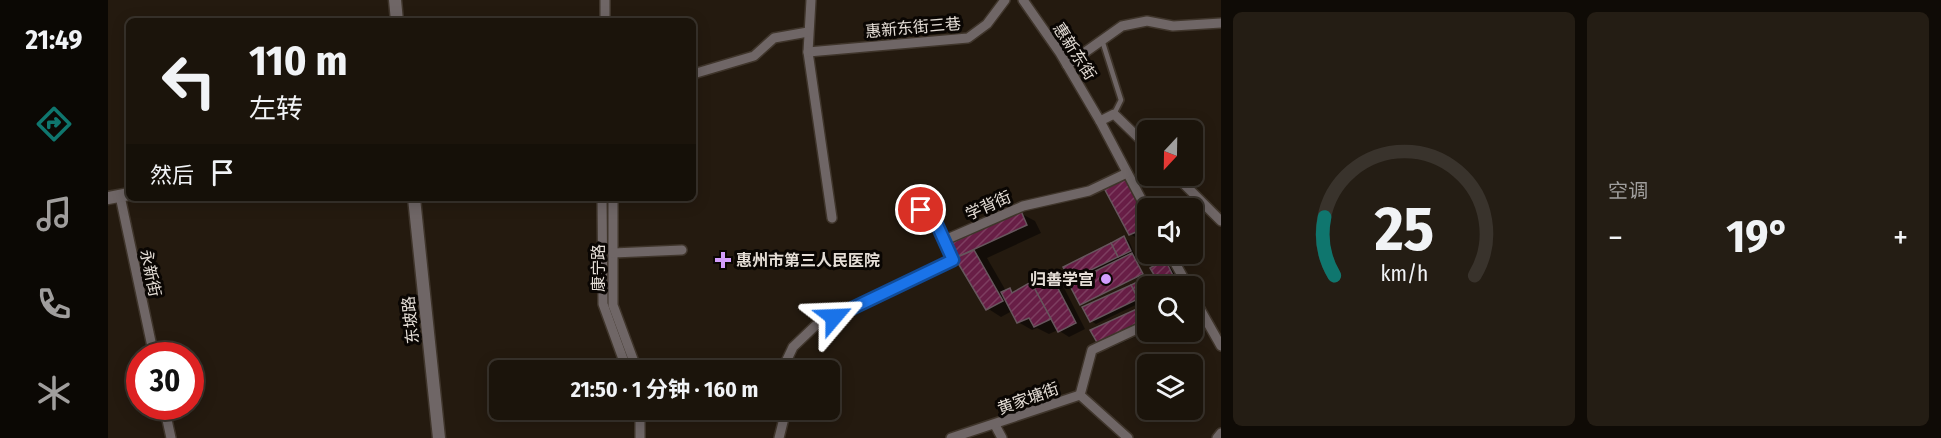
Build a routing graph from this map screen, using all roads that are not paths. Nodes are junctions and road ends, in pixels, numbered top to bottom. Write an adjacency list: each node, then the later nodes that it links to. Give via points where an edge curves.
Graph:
1 (395, 0): 6 (street)
2 (605, 0): 7 (street)
3 (811, 0): 9 (street)
4 (1005, 0): 11 (street, 惠新东街三巷, via 987,24 969,38)
5 (1023, 0): 12 (street, 惠新东街)
6 (397, 18)
7 (605, 18)
8 (1221, 23): 10 (street, via 1173,26 1147,21 1122,26)
9 (807, 32): 11 (street); 13 (street, via 774,38 754,56)
10 (1101, 39): 12 (street); 14 (lane, via 1121,100)
11 (808, 52): 25 (street)
12 (1067, 65): 15 (street, 惠新东街)
13 (696, 73)
14 (1114, 114): 15 (street); 16 (street)
15 (1100, 121): 17 (street, 惠新东街)
16 (1137, 136)
17 (1126, 173): 20 (street, 惠新东街); 27 (street, 学背街, via 1089,191 1023,206)
18 (1186, 186): 26 (street)
19 (119, 196): 32 (street, 永新街)
20 (1140, 198)
21 (414, 201): 44 (street, 东坡路)
22 (602, 201): 34 (street, 康宁路, via 603,304)
23 (614, 201): 29 (street, 康宁路)
24 (921, 210): 27 (street, via 934,218)
25 (832, 218)
26 (1221, 221)
27 (945, 240): 36 (street, via 953,260 815,326 793,347)
28 (682, 250): 29 (street)
29 (613, 253): 35 (street, 康宁路, via 614,305)
30 (1203, 315): 33 (street)
31 (1137, 329): 37 (street, 黄家塘街, via 1092,350)
32 (151, 342)
33 (1221, 346)
34 (623, 360)
35 (633, 360)
36 (787, 360)
37 (1080, 395): 41 (street, 黄家塘街); 49 (street)
38 (167, 420): 43 (street)
39 (640, 420): 45 (street)
40 (784, 420): 46 (street)
41 (995, 425): 47 (street, 黄家塘街); 48 (street)
42 (1221, 433): 50 (street)
43 (171, 438)
44 (439, 438)
45 (640, 438)
46 (779, 438)
47 (951, 438)
48 (1002, 438)
49 (1128, 438)
50 (1217, 438)

